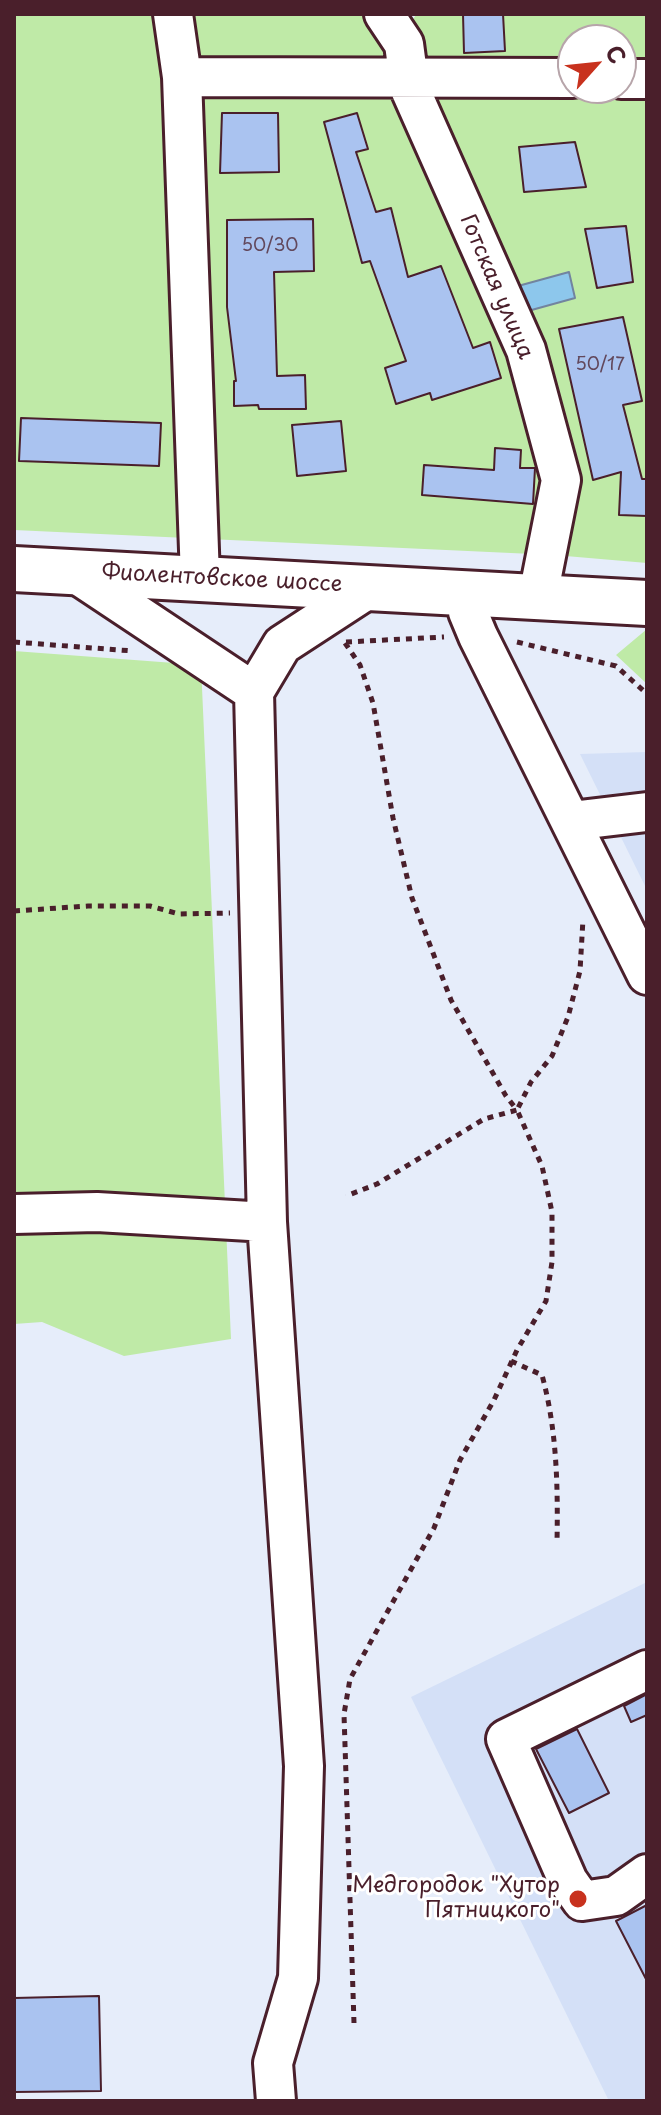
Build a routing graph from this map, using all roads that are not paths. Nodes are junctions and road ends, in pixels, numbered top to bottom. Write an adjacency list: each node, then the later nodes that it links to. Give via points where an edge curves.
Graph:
1 (173, 14): 3 (street)
2 (384, 14): 4 (street, Готская улица, via 404,44)
3 (182, 77): 4 (street); 8 (street)
4 (408, 78): 5 (street); 11 (street, Готская улица, via 526,350 561,480)
5 (557, 78)
6 (14, 569): 7 (main road, Фиолентовское шоссе)
7 (72, 571): 8 (main road, Фиолентовское шоссе); 13 (street, Фиолентовское шоссе)
8 (200, 578): 9 (main road, Фиолентовское шоссе)
9 (371, 587): 10 (main road, Фиолентовское шоссе); 13 (street, Фиолентовское шоссе, via 282,645)
10 (468, 593): 11 (main road, Фиолентовское шоссе); 15 (street, via 468,612 478,636)
11 (538, 596): 12 (main road, Фиолентовское шоссе)
12 (647, 603)
13 (254, 692): 18 (street)
14 (647, 812): 15 (street)
15 (571, 821): 16 (street)
16 (647, 975)
17 (14, 1214): 18 (street, via 97,1212)
18 (267, 1222): 21 (street, via 304,1766 298,1978 273,2063)
19 (647, 1670): 20 (street, via 506,1739 568,1881 582,1901 616,1896)
20 (647, 1874)
21 (276, 2101)

